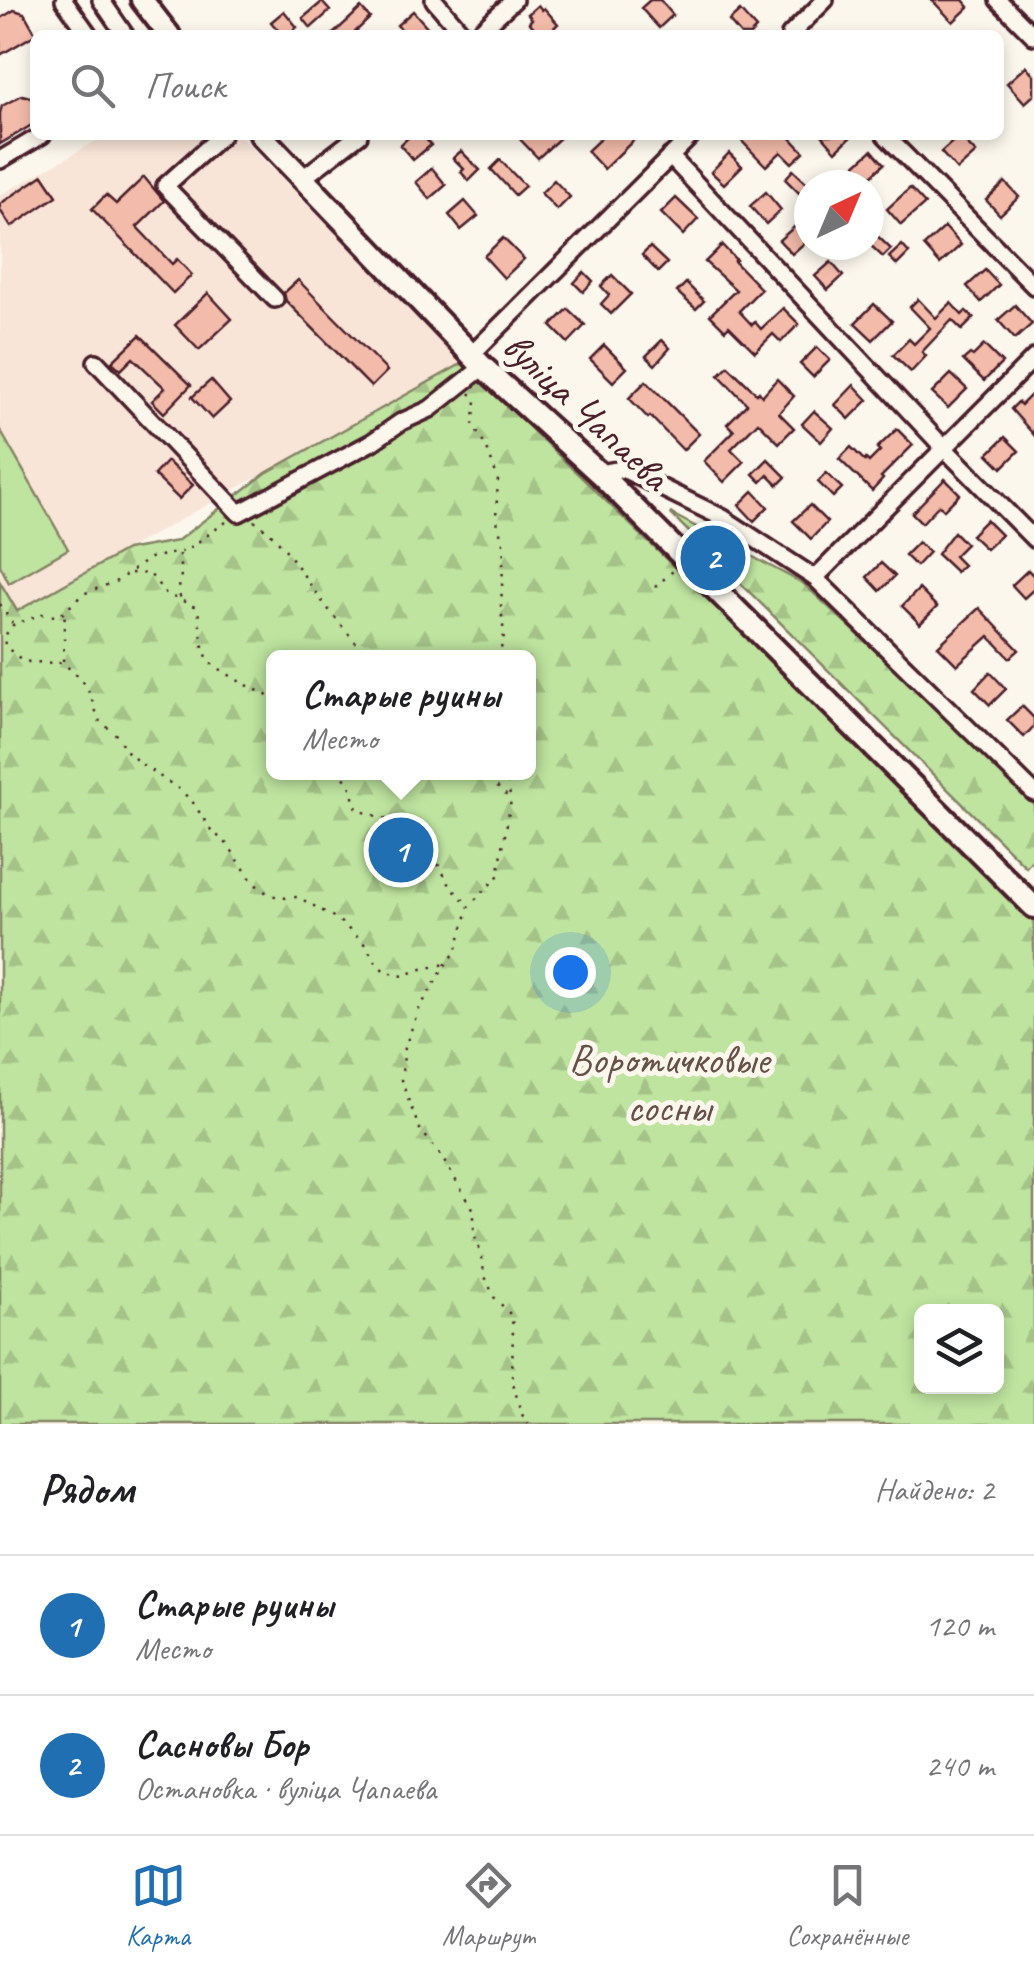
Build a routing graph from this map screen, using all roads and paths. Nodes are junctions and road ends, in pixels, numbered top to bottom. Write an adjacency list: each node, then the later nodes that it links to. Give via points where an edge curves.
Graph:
1 (64, 0): 10 (street)
2 (101, 0): 11 (street)
3 (142, 0): 12 (main road)
4 (434, 0): 13 (street)
5 (514, 0): 14 (street)
6 (825, 0): 15 (street)
7 (998, 0): 9 (street)
8 (1026, 0): 9 (street)
9 (1012, 14): 16 (street)
10 (85, 30)
11 (122, 30)
12 (165, 30)
13 (460, 30)
14 (481, 30)
15 (795, 30)
16 (1034, 36)
17 (34, 140): 24 (street)
18 (216, 140): 27 (street, via 165,186)
19 (266, 140): 25 (main road, вуліца Чапаева)
20 (352, 140): 25 (street)
21 (687, 140): 23 (street)
22 (891, 140): 26 (street)
23 (670, 156): 29 (street); 32 (street)
24 (0, 160)
25 (303, 178): 29 (main road, вуліца Чапаева)
26 (1034, 286)
27 (275, 299)
28 (1034, 358): 32 (street)
29 (477, 361): 31 (street); 33 (main road, вуліца Чапаева)
30 (96, 362): 34 (street)
31 (464, 383): 34 (street, via 430,409); 47 (path, via 476,401 473,425 498,479)
32 (944, 448): 35 (street); 39 (street)
33 (598, 473): 37 (main road, вуліца Чапаева); 39 (street, via 623,469 640,477 723,518)
34 (239, 513): 36 (path); 46 (path, via 277,539)
35 (1034, 538)
36 (179, 552): 38 (path, via 150,558); 41 (path)
37 (686, 560): 40 (path); 56 (main road, вуліца Чапаева)
38 (129, 573): 41 (path, via 150,574 166,594); 43 (path, via 83,594)
39 (815, 578): 53 (street)
40 (655, 587)
41 (182, 600): 49 (path, via 198,610 209,662)
42 (0, 604): 44 (path)
43 (63, 613): 44 (path); 48 (path)
44 (13, 624): 45 (path)
45 (2, 647): 48 (path, via 28,662)
46 (362, 650)
47 (501, 650)
48 (62, 663): 57 (path, via 87,688 100,722 138,762 192,800 261,889 298,897 337,919 389,972 399,976)
49 (266, 694)
50 (346, 780): 55 (path, via 358,810 413,831)
51 (491, 780): 54 (path)
52 (506, 780): 54 (path)
53 (1034, 792)
54 (512, 800): 55 (path, via 498,876)
55 (469, 906): 57 (path, via 459,945)
56 (1034, 907)
57 (446, 964): 58 (path, via 414,1022 401,1080 419,1128 474,1210 484,1274 513,1325 512,1378)
58 (528, 1424)

